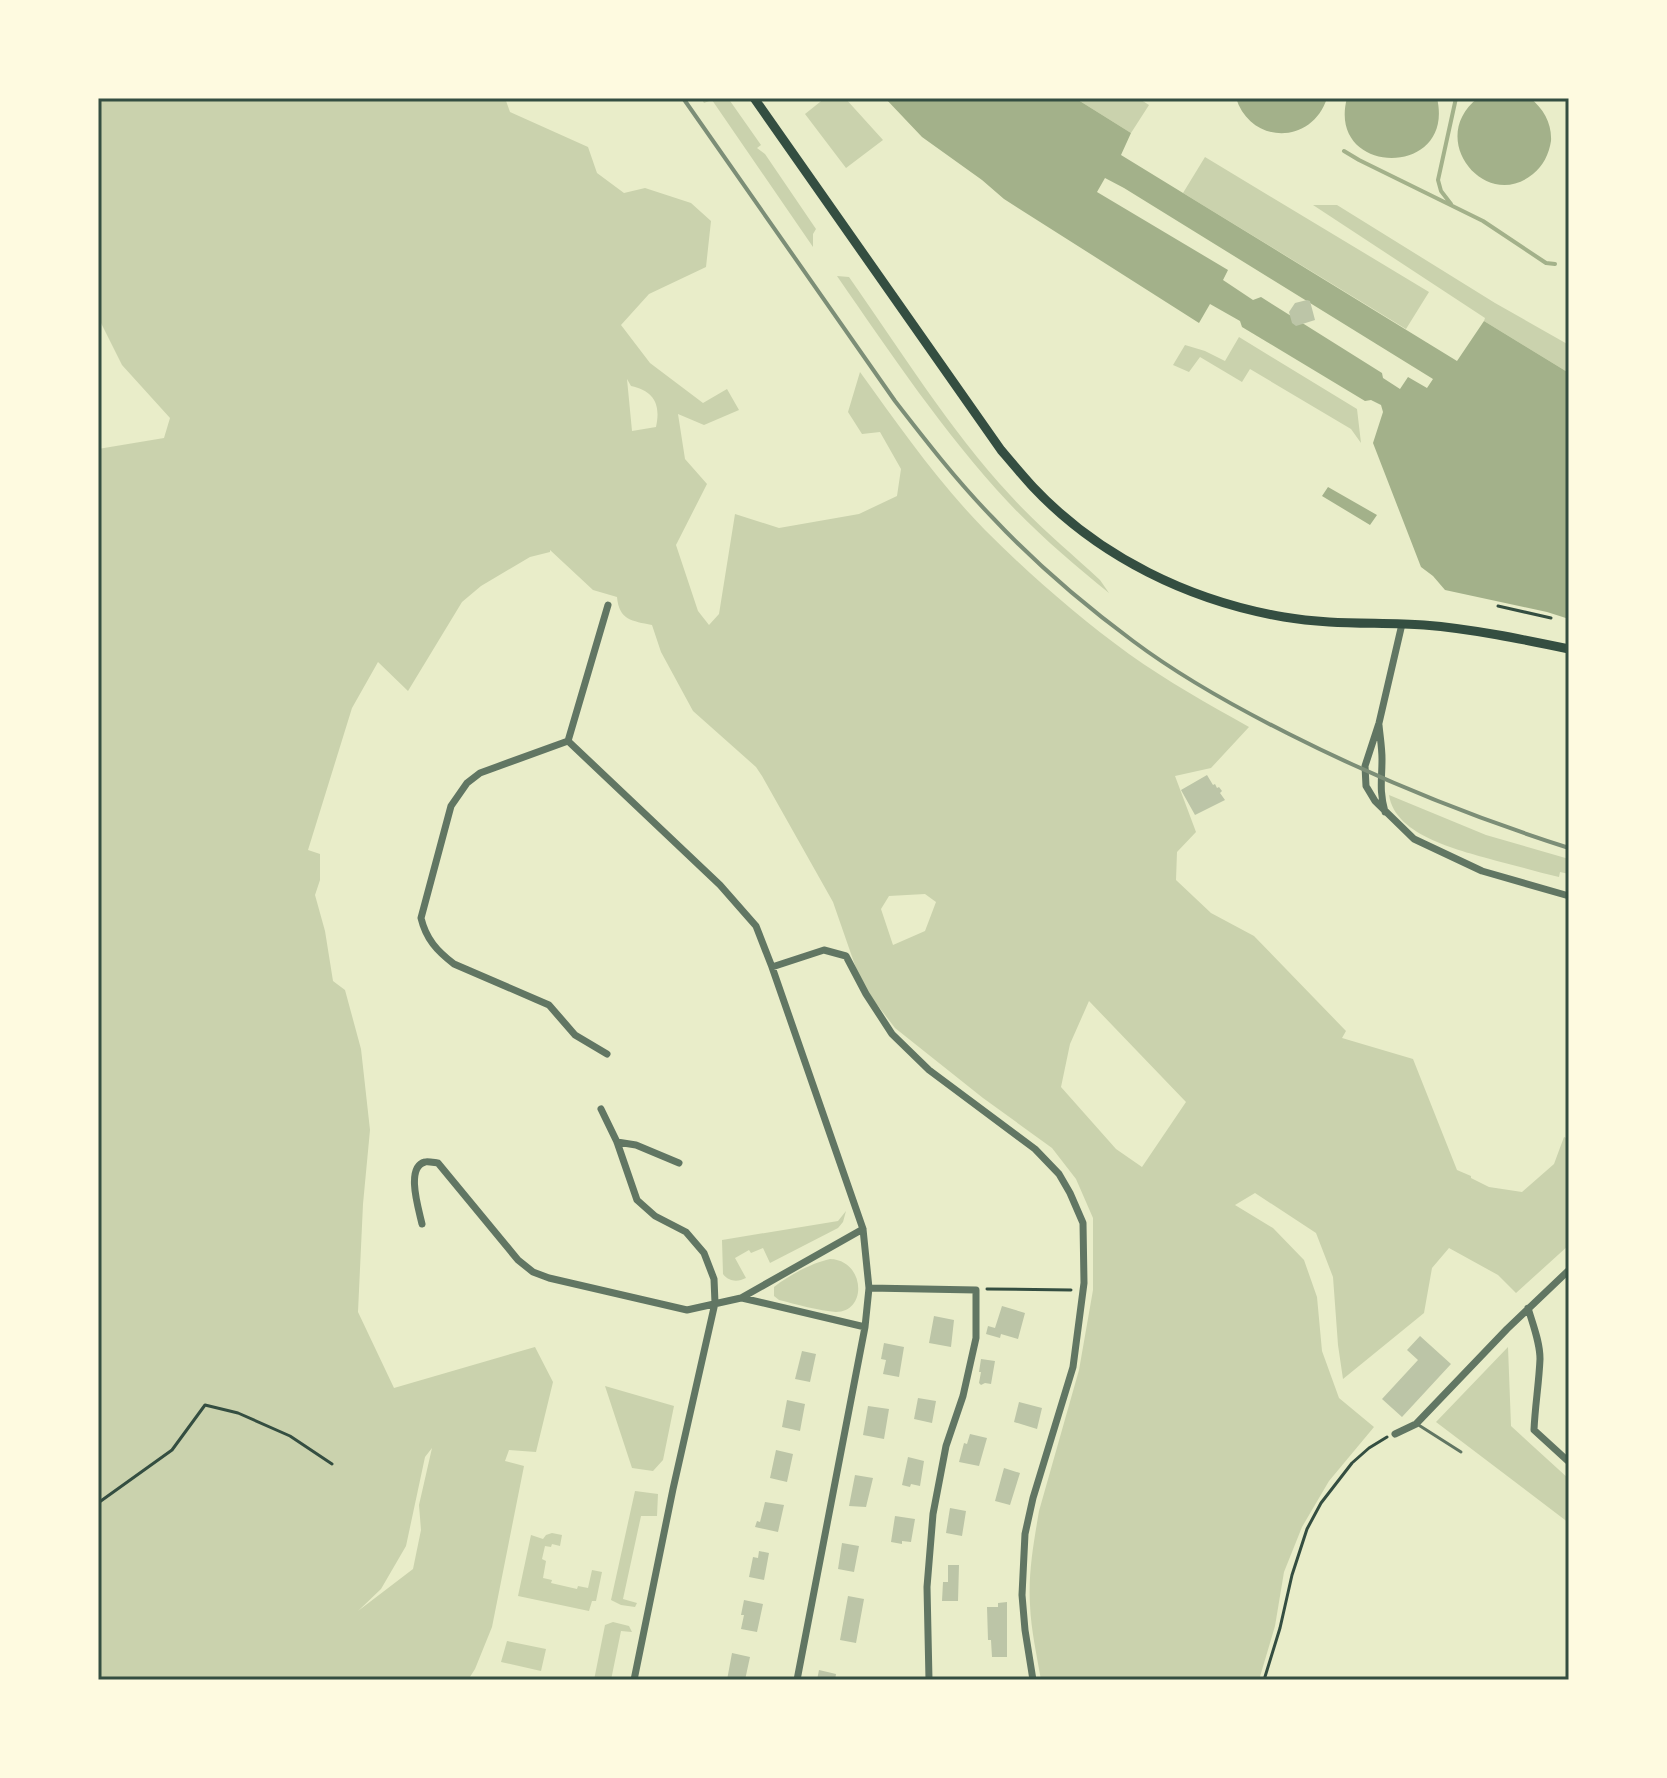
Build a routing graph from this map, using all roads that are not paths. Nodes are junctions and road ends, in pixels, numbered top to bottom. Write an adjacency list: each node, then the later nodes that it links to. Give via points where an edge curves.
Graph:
1 (754, 98): 3 (main road, via 1001,450 1073,523 1145,571 1226,604 1285,617)
2 (608, 605): 6 (street)
3 (1402, 624): 4 (main road); 5 (street)
4 (1569, 649)
5 (1379, 723): 7 (street); 7 (street, via 1365,766 1366,786)
6 (568, 741): 9 (street, via 720,885 756,926); 10 (street, via 480,773 467,783 451,806 421,918 440,954 549,1005 575,1035)
7 (1386, 812): 8 (street, via 1414,839 1482,871)
8 (1569, 896)
9 (772, 967): 15 (street); 29 (street, via 824,950 846,956 892,1034 929,1070 1035,1149 1059,1174 1083,1223 1083,1290 1073,1367 1025,1534 1022,1595)
10 (607, 1054)
11 (601, 1109): 12 (street)
12 (617, 1142): 13 (street); 19 (street, via 637,1200 686,1232 704,1253 714,1279)
13 (679, 1163)
14 (422, 1224): 19 (street, via 414,1182 415,1172 426,1161 438,1163 533,1272 687,1310)
15 (863, 1229): 17 (street); 18 (street)
16 (1569, 1270): 20 (street)
17 (869, 1288): 21 (street); 28 (street, via 976,1290 976,1338 933,1514 927,1587)
18 (741, 1298): 19 (street); 21 (street)
19 (715, 1303): 26 (street)
20 (1528, 1308): 22 (street); 25 (street, via 1540,1359 1534,1430)
21 (865, 1327): 27 (street)
22 (1416, 1424): 23 (street); 24 (lane)
23 (1395, 1434)
24 (1461, 1452)
25 (1569, 1462)
26 (634, 1680)
27 (797, 1680)
28 (929, 1680)
29 (1033, 1680)

